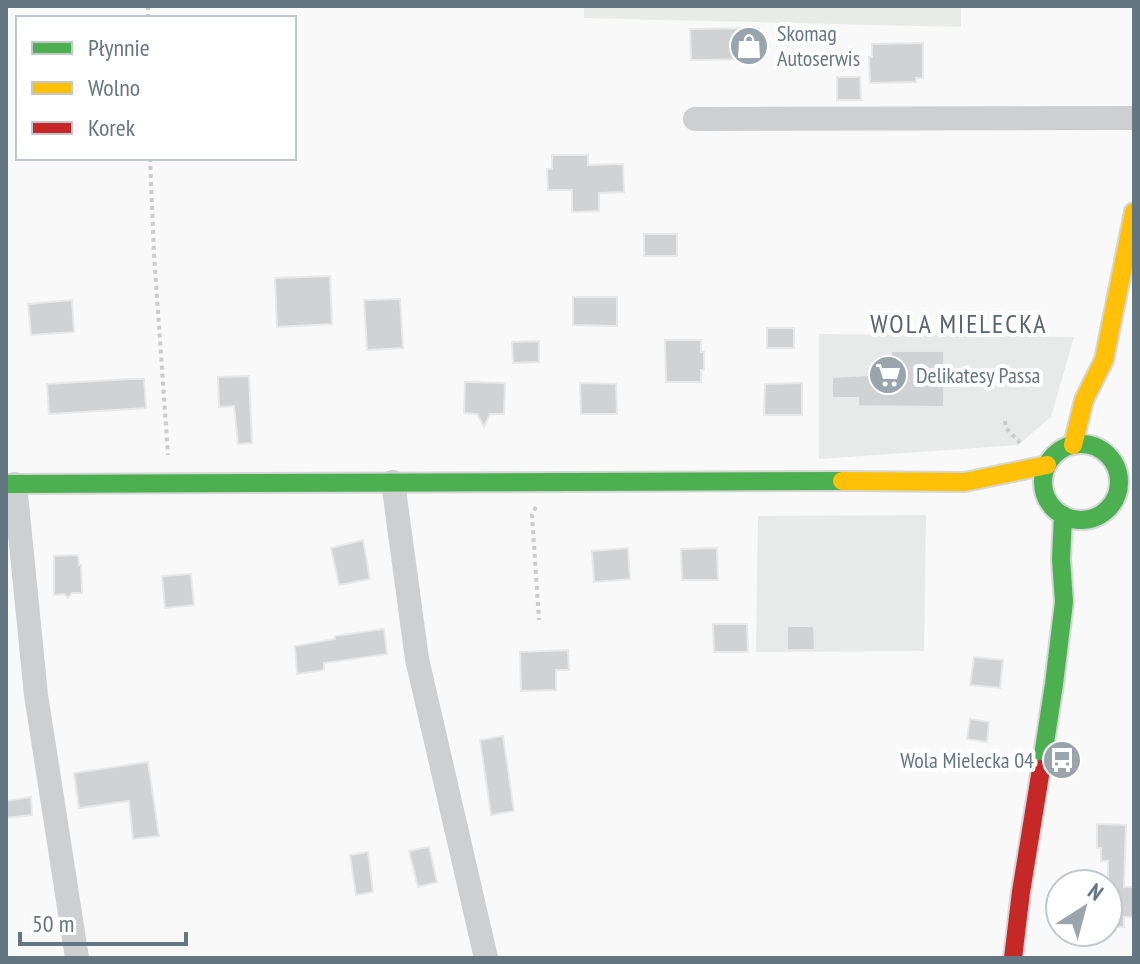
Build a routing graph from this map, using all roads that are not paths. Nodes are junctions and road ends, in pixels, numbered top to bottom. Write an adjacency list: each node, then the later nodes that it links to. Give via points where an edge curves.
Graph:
1 (1134, 118): 2 (street)
2 (695, 119)
3 (1134, 212): 4 (street)
4 (1104, 360): 5 (street); 6 (street, via 1084,400)
5 (1105, 406)
6 (1073, 445): 7 (street); 8 (street, via 1098,440)
7 (1047, 465): 11 (street); 16 (street, via 1045,495)
8 (1115, 465): 9 (street); 14 (street)
9 (1134, 468)
10 (393, 482): 11 (street); 12 (street); 20 (street, via 417,659)
11 (965, 482): 13 (street)
12 (10, 484): 19 (street)
13 (1004, 492)
14 (1125, 493): 16 (street, via 1091,525)
15 (1027, 499): 16 (street)
16 (1057, 510): 18 (street)
17 (1080, 562): 18 (street)
18 (1064, 602): 21 (street)
19 (77, 958)
20 (486, 958)
21 (1013, 958)

